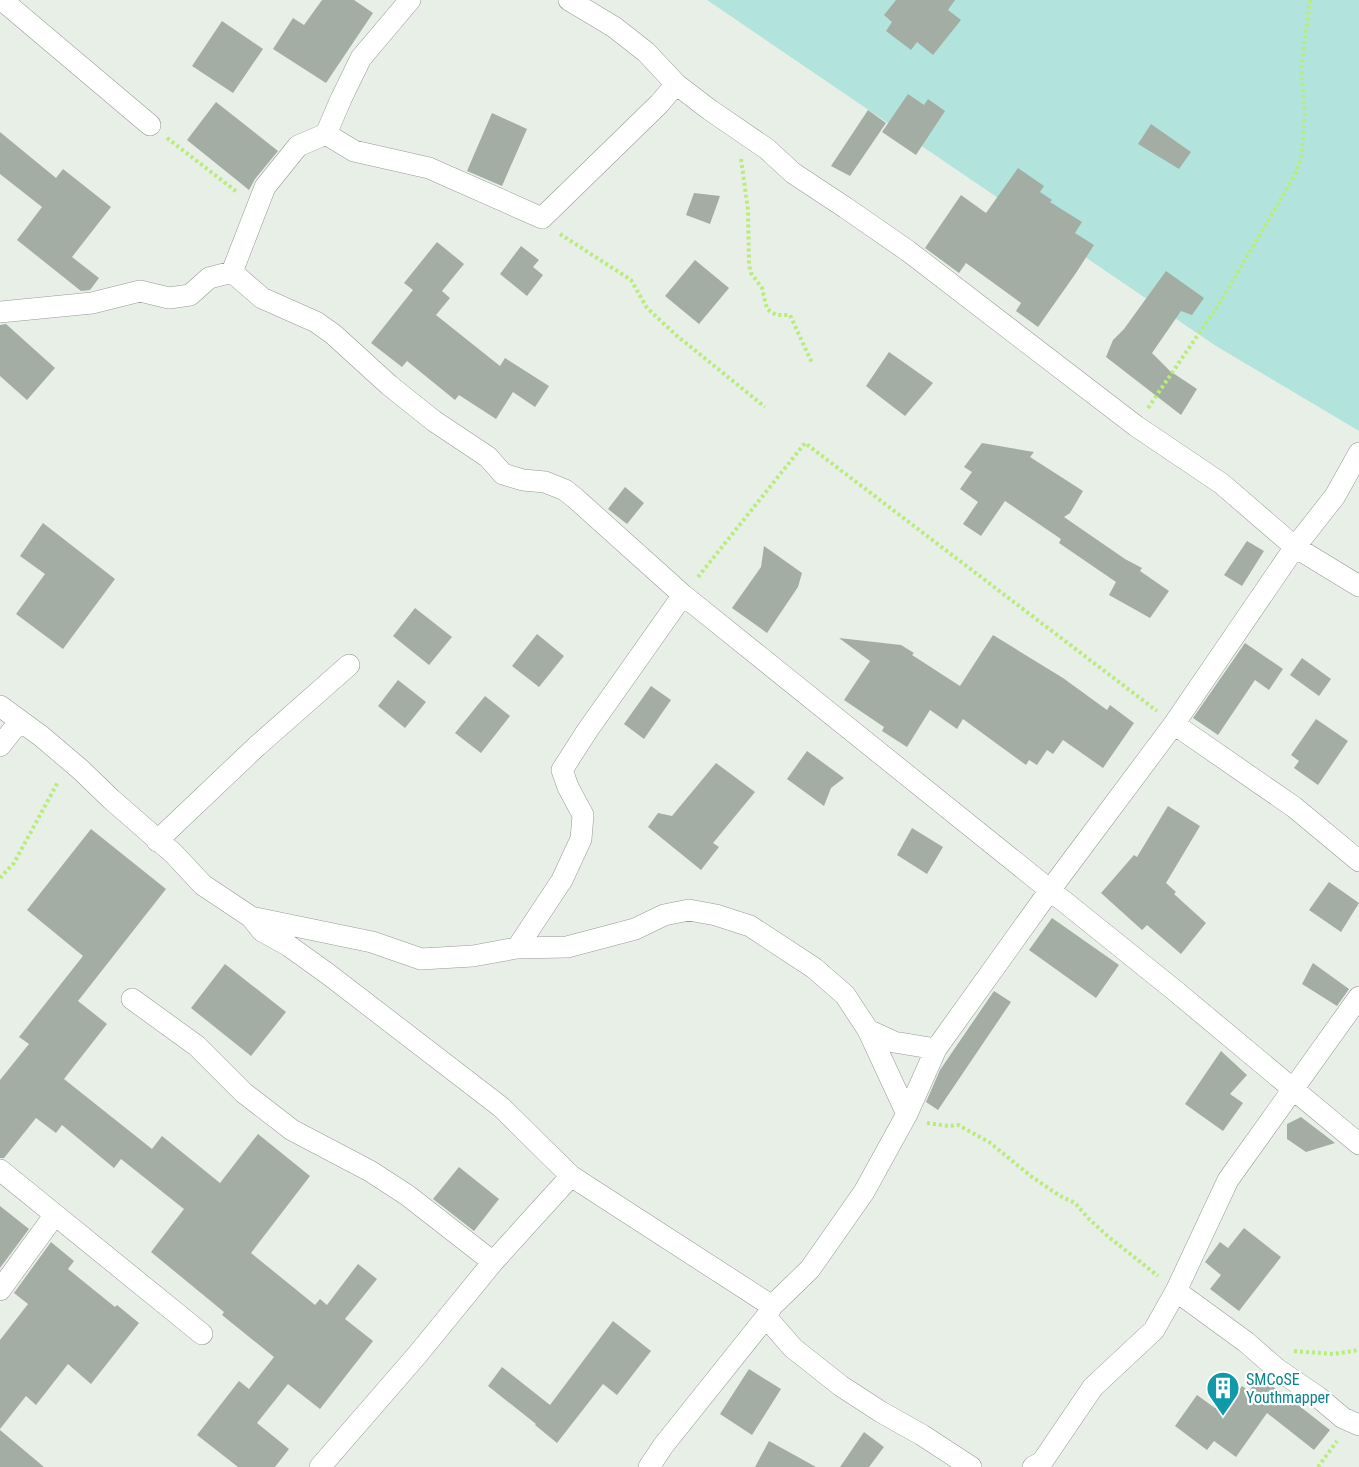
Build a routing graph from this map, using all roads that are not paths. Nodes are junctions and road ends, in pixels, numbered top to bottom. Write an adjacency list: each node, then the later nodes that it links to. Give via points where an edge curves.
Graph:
1 (2, 0): 5 (street)
2 (410, 0): 6 (street, via 361,58)
3 (569, 0): 4 (street, via 646,52)
4 (676, 84): 6 (street, via 542,218 429,168 354,151); 10 (street, via 767,149 793,173 908,251 1136,426 1222,484)
5 (150, 125)
6 (326, 134): 7 (street, via 298,146 266,187)
7 (232, 272): 8 (street, via 209,278 189,295 169,298 140,291 92,303); 12 (street, via 262,298 316,322 333,334 389,385 488,457 503,474 565,490)
8 (0, 312)
9 (1359, 453): 10 (street, via 1335,496)
10 (1295, 546): 11 (street); 16 (street)
11 (1359, 586)
12 (683, 595): 20 (street); 22 (street, via 562,770 583,815 580,839 562,880)
13 (349, 665): 18 (street)
14 (0, 706): 15 (street)
15 (20, 721): 17 (street); 18 (street)
16 (1174, 724): 19 (street, via 1294,807); 20 (street)
17 (0, 746)
18 (157, 841): 21 (street, via 203,885)
19 (1359, 861)
20 (1050, 890): 26 (street); 27 (street)
21 (251, 917): 22 (street, via 372,942 421,959); 31 (street, via 262,931 328,974 501,1107)
22 (517, 948): 25 (street, via 567,947 689,910 716,915 750,926 814,968 845,995)
23 (1359, 997): 27 (street)
24 (132, 999): 33 (street, via 196,1046 244,1093 292,1130 407,1195)
25 (868, 1030): 26 (street, via 894,1042); 28 (street)
26 (936, 1049): 28 (street)
27 (1293, 1091): 29 (street); 35 (street, via 1228,1180)
28 (907, 1114): 36 (street, via 864,1191 810,1269)
29 (1359, 1144)
30 (0, 1170): 32 (street)
31 (571, 1176): 33 (street); 36 (street)
32 (54, 1216): 34 (street); 37 (street)
33 (493, 1262): 39 (street)
34 (0, 1290)
35 (1176, 1291): 38 (street); 42 (street, via 1154,1330 1093,1387 1042,1462)
36 (769, 1311): 40 (street); 41 (street, via 793,1348 841,1386)
37 (202, 1334)
38 (1351, 1422)
39 (320, 1467)
40 (649, 1467)
41 (971, 1467)
42 (1033, 1467)

